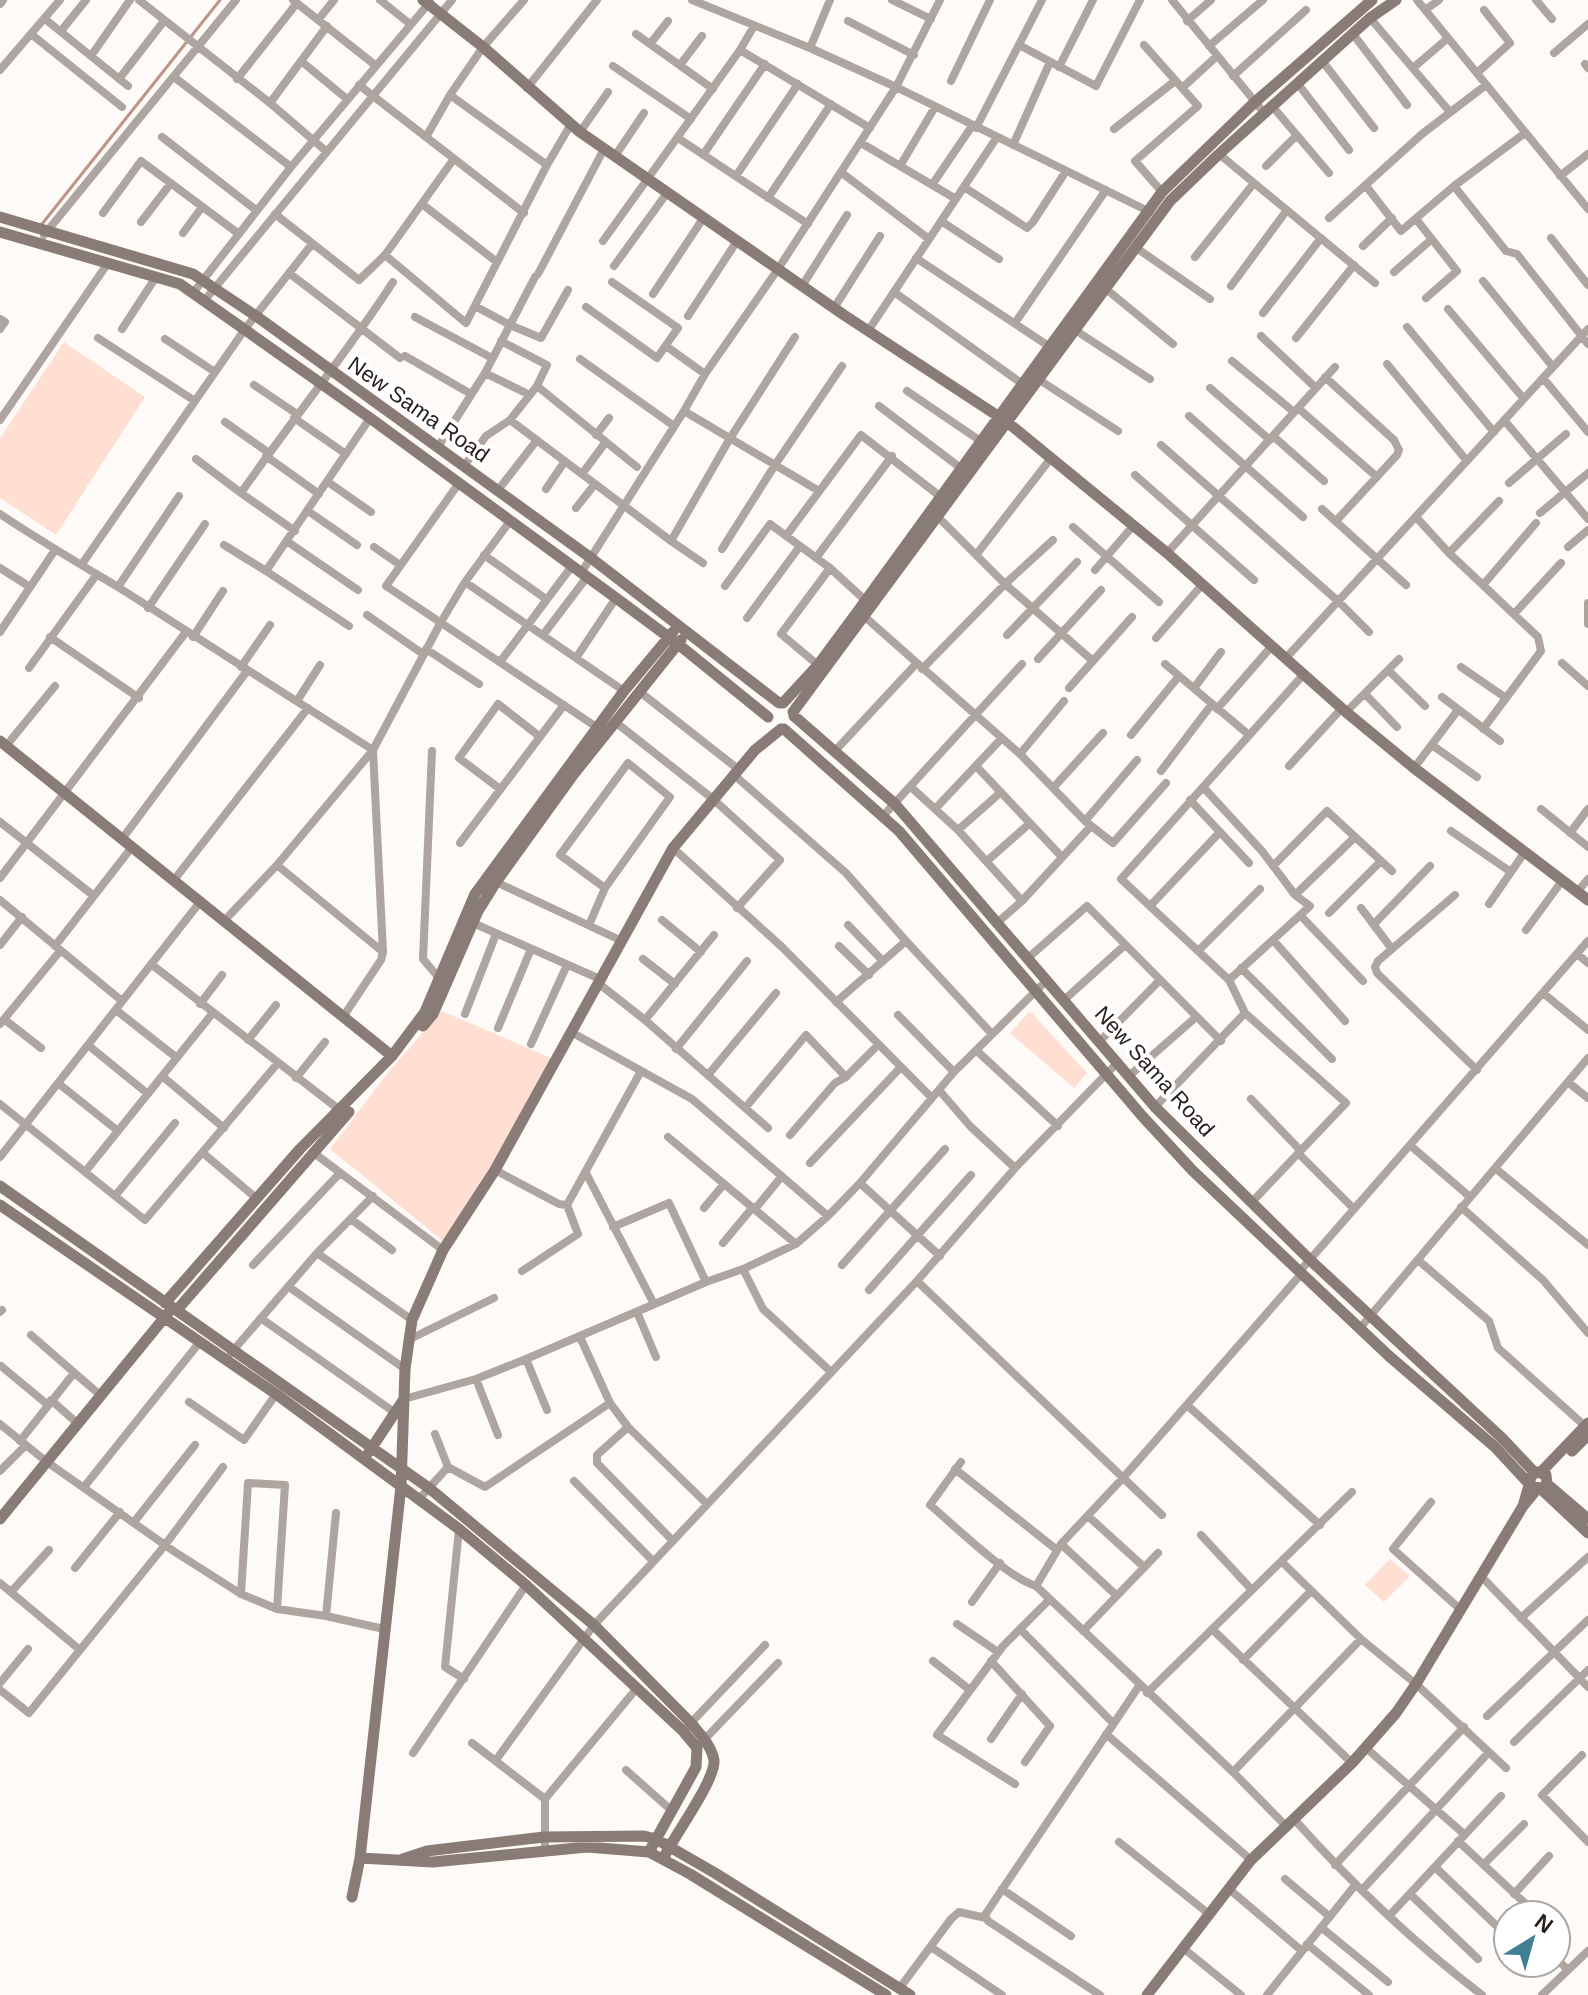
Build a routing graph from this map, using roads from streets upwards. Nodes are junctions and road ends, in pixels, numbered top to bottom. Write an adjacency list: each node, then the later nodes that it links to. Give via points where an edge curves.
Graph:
1 (60, 0): 34 (street)
2 (86, 0): 46 (street)
3 (130, 0): 62 (street)
4 (139, 0): 38 (street)
5 (236, 0): 53 (street)
6 (334, 0): 37 (street)
7 (380, 0): 42 (street)
8 (452, 0): 32 (street)
9 (524, 0): 57 (street)
10 (597, 0): 87 (street)
11 (692, 0): 45 (street)
12 (830, 0): 58 (street)
13 (892, 0): 35 (street)
14 (940, 0): 35 (street)
15 (990, 0): 79 (street)
16 (1042, 0): 54 (street)
17 (1093, 0): 71 (street)
18 (1140, 0): 71 (street, via 1096,86)
19 (1172, 0): 41 (street)
20 (1211, 0): 41 (street)
21 (1263, 0): 56 (street)
22 (1372, 0): 93 (street)
23 (1396, 0): 33 (street)
24 (1417, 0): 30 (street)
25 (1439, 0): 30 (street)
26 (1536, 0): 36 (street)
27 (295, 1): 37 (street); 78 (street)
28 (428, 1): 32 (street); 42 (street)
29 (1306, 10): 75 (street)
30 (1425, 10): 51 (street)
31 (1484, 10): 74 (street, via 1510,43)
32 (441, 15): 57 (street); 91 (street)
33 (1370, 18): 49 (street); 72 (street)
34 (45, 19): 46 (street); 47 (street)
35 (931, 19): 61 (street)
36 (1552, 19)
37 (318, 20): 44 (street)
38 (164, 21): 53 (street); 77 (street)
39 (668, 21): 52 (street)
40 (848, 21): 61 (street)
41 (1187, 21): 56 (street)
42 (410, 24): 68 (street)
43 (1588, 24): 60 (street)
44 (327, 26): 64 (street); 68 (street)
45 (754, 26): 58 (street); 59 (street)
46 (61, 31): 62 (street)
47 (31, 34): 73 (street); 97 (street)
48 (636, 34): 52 (street)
49 (1353, 34): 66 (street); 96 (street)
50 (702, 36): 69 (street)
51 (1448, 38): 72 (street); 74 (street)
52 (650, 44): 69 (street)
53 (196, 45): 76 (street); 78 (street)
54 (1019, 45): 65 (street); 103 (street)
55 (1144, 45): 81 (street)
56 (1209, 46): 63 (street)
57 (483, 47): 87 (street); 90 (street)
58 (810, 48): 86 (street)
59 (740, 50): 67 (street); 88 (street)
60 (1554, 53)
61 (914, 55): 86 (street)
62 (91, 56): 77 (street)
63 (1217, 56): 75 (street); 81 (street)
64 (301, 61): 92 (street); 94 (street)
65 (1050, 62): 71 (street); 116 (street)
66 (1323, 62): 82 (street); 106 (street)
67 (765, 64): 80 (street); 122 (street)
68 (375, 65): 83 (street)
69 (680, 65): 88 (street)
70 (613, 66): 102 (street)
71 (1059, 67)
72 (1413, 68): 100 (street)
73 (0, 70)
74 (1477, 73): 84 (street)
75 (1233, 76): 93 (street)
76 (174, 77): 128 (street); 164 (street)
77 (119, 79): 85 (street)
78 (237, 79): 94 (street)
79 (951, 81)
80 (798, 84): 95 (street); 132 (street)
81 (1178, 84): 107 (street); 143 (street, via 1198,106 1135,161)
82 (1298, 84): 99 (street); 118 (street)
83 (359, 85): 91 (street); 92 (street)
84 (1486, 85): 100 (street); 108 (street)
85 (128, 86)
86 (896, 87): 98 (street); 105 (street)
87 (527, 88): 104 (street)
88 (713, 89): 102 (street)
89 (608, 92): 104 (street)
90 (450, 95): 111 (street); 125 (street)
91 (373, 97): 111 (street); 119 (street)
92 (347, 99): 114 (street)
93 (1255, 102): 99 (street); 143 (street)
94 (270, 103): 114 (street)
95 (831, 104): 105 (street); 144 (street)
96 (1407, 105)
97 (122, 107)
98 (935, 107): 103 (street); 126 (street)
99 (1269, 110): 109 (street); 120 (street)
100 (1450, 112): 138 (street)
101 (644, 113): 123 (street)
102 (691, 119): 113 (street)
103 (974, 127): 112 (street); 137 (street)
104 (575, 128): 117 (street); 125 (street)
105 (870, 128): 115 (street)
106 (1374, 128)
107 (1114, 129)
108 (1525, 133): 133 (street); 139 (street)
109 (1297, 135): 127 (street); 131 (street)
110 (162, 137): 149 (street)
111 (426, 137): 124 (street)
112 (997, 137): 116 (street); 140 (street)
113 (678, 138): 122 (street); 134 (street)
114 (313, 141): 119 (street); 128 (street)
115 (861, 143): 126 (street); 130 (street)
116 (1013, 145): 129 (street)
117 (604, 149): 123 (street); 218 (street)
118 (1349, 150)
119 (327, 152): 154 (street)
120 (1219, 154): 136 (street); 143 (street)
121 (1588, 154): 133 (street)
122 (703, 155): 132 (street)
123 (615, 156): 134 (street)
124 (453, 160): 146 (street); 152 (street)
125 (547, 165): 152 (street)
126 (900, 166): 137 (street)
127 (1266, 166)
128 (291, 167): 149 (street)
129 (1066, 171): 140 (street, via 1027,228); 141 (street)
130 (842, 173): 163 (street); 171 (street)
131 (1329, 173)
132 (736, 176): 144 (street)
133 (1560, 176): 148 (street)
134 (649, 180): 142 (street); 173 (street)
135 (171, 183): 147 (street); 151 (street, via 141,161); 162 (street)
136 (1254, 183): 150 (street); 180 (street)
137 (932, 185): 145 (street)
138 (1366, 186): 158 (street); 159 (street)
139 (1454, 186): 160 (street); 226 (street, via 1506,251 1517,254)
140 (964, 187): 145 (street)
141 (1106, 190): 153 (street); 217 (street)
142 (667, 193): 157 (street); 186 (street)
143 (1166, 196): 153 (street)
144 (768, 198): 163 (street)
145 (956, 199): 161 (street)
146 (422, 204): 179 (street); 183 (street)
147 (202, 207): 166 (street); 167 (street)
148 (1588, 209)
149 (256, 210): 167 (street)
150 (1287, 210): 169 (street); 198 (street)
151 (103, 213)
152 (524, 213): 183 (street)
153 (1153, 213): 178 (street); 236 (street)
154 (275, 214): 176 (street); 199 (street)
155 (847, 215): 197 (street)
156 (0, 217): 164 (street, New Sama Road)
157 (704, 217): 174 (street); 204 (street)
158 (1329, 218)
159 (1392, 218): 160 (street, via 1401,231); 177 (street)
160 (1416, 219): 172 (street)
161 (941, 221): 171 (street); 182 (street)
162 (141, 222)
163 (808, 224): 187 (street)
164 (47, 230): 175 (street); 191 (street, New Sama Road, via 185,270)
165 (0, 232): 175 (street, New Sama Road)
166 (183, 233)
167 (239, 234): 191 (street)
168 (880, 236): 210 (street)
169 (1321, 238): 185 (street); 212 (street)
170 (1551, 238): 196 (street)
171 (929, 239): 181 (street)
172 (1432, 239): 188 (street); 205 (street, via 1457,271)
173 (603, 241)
174 (737, 241): 187 (street); 214 (street)
175 (37, 242): 184 (street, New Sama Road)
176 (312, 244): 179 (street, via 359,280); 189 (street)
177 (1363, 246)
178 (1135, 247): 200 (street); 206 (street)
179 (385, 255): 208 (street, via 466,323)
180 (1195, 257)
181 (916, 258): 202 (street); 217 (street)
182 (999, 259)
183 (497, 262): 208 (street)
184 (108, 263): 190 (street, New Sama Road); 270 (street)
185 (1354, 265): 195 (street); 230 (street)
186 (614, 266)
187 (778, 269): 197 (street); 247 (street)
188 (1394, 272)
189 (289, 273): 213 (street); 223 (street)
190 (156, 277): 203 (street, New Sama Road); 221 (street)
191 (202, 280): 199 (street, New Sama Road); 203 (street)
192 (1483, 281): 243 (street)
193 (393, 282): 223 (street)
194 (612, 282): 235 (street, via 678,328)
195 (1375, 283)
196 (1588, 285)
197 (802, 286): 210 (street)
198 (1231, 286)
199 (215, 288): 207 (street); 213 (street, New Sama Road)
200 (1106, 289): 224 (street); 233 (street)
201 (568, 290): 218 (street, via 541,338)
202 (894, 292): 225 (street); 254 (street)
203 (193, 293): 207 (street, New Sama Road)
204 (653, 294)
205 (1426, 298)
206 (1210, 299)
207 (204, 301): 222 (street, New Sama Road)
208 (475, 306): 218 (street)
209 (586, 307): 235 (street, via 657,358)
210 (834, 308): 225 (street)
211 (1448, 309): 261 (street)
212 (1263, 313)
213 (256, 316): 222 (street); 245 (street, New Sama Road)
214 (688, 316)
215 (415, 317): 237 (street)
216 (0, 319): 220 (street, via 5,322)
217 (1015, 323): 236 (street)
218 (510, 325): 232 (street)
219 (1407, 327): 277 (street)
220 (0, 329)
221 (122, 329)
222 (245, 329): 244 (street); 252 (street, New Sama Road)
223 (362, 330): 245 (street); 259 (street)
224 (1075, 330): 250 (street); 251 (street)
225 (868, 331): 272 (street)
226 (1585, 333): 234 (street); 243 (street)
227 (1261, 336): 257 (street)
228 (795, 337): 283 (street)
229 (98, 338): 262 (street)
230 (1296, 338)
231 (165, 339): 244 (street)
232 (501, 341): 237 (street); 255 (street, via 547,365)
233 (1173, 344)
234 (1588, 344)
235 (666, 346): 247 (street)
236 (1050, 347): 254 (street)
237 (492, 358): 246 (street)
238 (580, 359): 275 (street)
239 (1232, 361): 264 (street)
240 (1387, 364): 295 (street)
241 (842, 366): 296 (street)
242 (1335, 367): 248 (street)
243 (1553, 367): 249 (street)
244 (215, 372): 262 (street)
245 (330, 372): 252 (street); 287 (street, New Sama Road)
246 (485, 373): 259 (street); 260 (street)
247 (705, 374): 265 (street)
248 (1325, 377): 257 (street); 304 (street, via 1397,444 1397,455)
249 (1543, 378): 261 (street); 278 (street)
250 (1038, 379): 272 (street); 276 (street)
251 (1150, 379)
252 (321, 383): 266 (street); 268 (street, New Sama Road)
253 (254, 385): 266 (street)
254 (1024, 385): 272 (street)
255 (537, 386): 260 (street); 280 (street)
256 (1210, 388): 281 (street)
257 (1316, 388): 264 (street)
258 (907, 391): 284 (street)
259 (471, 394): 287 (street)
260 (530, 395): 271 (street)
261 (1524, 399): 273 (street)
262 (195, 401): 362 (street)
263 (879, 406): 300 (street)
264 (1296, 410): 281 (street); 304 (street)
265 (684, 411): 275 (street); 283 (street)
266 (295, 416): 288 (street); 289 (street)
267 (1189, 416): 298 (street)
268 (370, 418): 289 (street); 307 (street, New Sama Road)
269 (609, 418): 280 (street)
270 (0, 420)
271 (510, 420): 282 (street); 297 (street, via 486,436)
272 (1003, 420): 284 (street); 291 (street); 327 (street)
273 (1504, 420): 277 (street); 293 (street)
274 (225, 422): 288 (street)
275 (674, 426): 320 (street)
276 (1118, 431)
277 (1494, 432): 295 (street)
278 (1588, 432)
279 (1566, 434): 293 (street)
280 (596, 435): 285 (street)
281 (1271, 438): 298 (street); 305 (street)
282 (537, 440): 294 (street); 310 (street)
283 (729, 440): 296 (street); 342 (street)
284 (982, 442): 300 (street)
285 (605, 443): 299 (street); 302 (street)
286 (1161, 445): 317 (street)
287 (438, 447): 297 (street, New Sama Road)
288 (268, 454): 314 (street); 315 (street)
289 (346, 454): 306 (street)
290 (892, 456): 312 (street, via 861,435); 318 (street); 357 (street)
291 (1051, 458): 336 (street); 354 (street)
292 (196, 459): 314 (street)
293 (1537, 459): 308 (street); 313 (street)
294 (565, 461): 302 (street); 311 (street)
295 (1467, 461): 329 (street)
296 (775, 465): 312 (street); 349 (street)
297 (464, 466): 356 (street, New Sama Road)
298 (1245, 466): 317 (street); 328 (street)
299 (637, 467)
300 (962, 469): 318 (street)
301 (1588, 473): 313 (street)
302 (582, 474): 309 (street)
303 (1135, 475): 335 (street)
304 (1377, 477): 332 (street)
305 (1324, 481)
306 (328, 482): 315 (street); 324 (street)
307 (459, 483): 331 (street, New Sama Road); 363 (street)
308 (1509, 483)
309 (595, 484): 320 (street); 321 (street)
310 (502, 485)
311 (546, 489)
312 (819, 491): 340 (street)
313 (1565, 492): 325 (street); 330 (street)
314 (241, 493): 339 (street)
315 (319, 494): 323 (street)
316 (179, 496): 378 (street)
317 (1220, 496): 335 (street); 385 (street)
318 (941, 497): 384 (street)
319 (1499, 501): 352 (street)
320 (624, 506): 342 (street); 356 (street)
321 (576, 508)
322 (1322, 509): 332 (street)
323 (308, 511): 339 (street); 345 (street)
324 (371, 512)
325 (1540, 513)
326 (0, 514): 350 (street)
327 (938, 517): 354 (street); 393 (street)
328 (1303, 517)
329 (1416, 517): 352 (street); 358 (street)
330 (1588, 519)
331 (510, 521): 353 (street); 368 (street, New Sama Road)
332 (1336, 521): 358 (street)
333 (1536, 523): 374 (street)
334 (205, 524): 388 (street)
335 (1192, 525): 351 (street); 370 (street)
336 (1133, 526): 351 (street); 355 (street)
337 (1073, 527): 355 (street)
338 (1588, 530): 348 (street)
339 (295, 531): 343 (street)
340 (786, 536): 346 (street); 375 (street, via 770,524)
341 (1053, 540): 372 (street)
342 (671, 541): 360 (street)
343 (288, 542): 367 (street); 379 (street)
344 (224, 545): 367 (street)
345 (357, 545)
346 (800, 546): 357 (street); 395 (street)
347 (374, 547): 363 (street)
348 (1568, 547)
349 (722, 549)
350 (55, 550): 362 (street); 377 (street)
351 (1167, 553): 376 (street)
352 (1449, 553): 374 (street)
353 (484, 555): 371 (street); 383 (street)
354 (976, 555): 372 (street)
355 (1107, 556): 366 (street); 386 (street)
356 (591, 558): 368 (street); 402 (street, New Sama Road)
357 (816, 558): 365 (street)
358 (1378, 558): 373 (street); 385 (street)
359 (1077, 562): 389 (street)
360 (703, 563)
361 (1561, 563): 391 (street)
362 (82, 564): 369 (street)
363 (400, 565): 397 (street, via 386,586)
364 (0, 568): 377 (street)
365 (830, 568): 384 (street); 425 (street, via 781,634)
366 (1095, 570)
367 (266, 571): 401 (street)
368 (580, 572): 382 (street, New Sama Road); 383 (street); 407 (street)
369 (97, 574): 378 (street); 409 (street)
370 (1254, 580)
371 (465, 582): 397 (street); 400 (street)
372 (1005, 584): 389 (street); 426 (street)
373 (1406, 585)
374 (1483, 585): 391 (street)
375 (725, 586)
376 (1201, 586): 410 (street); 412 (street)
377 (30, 587): 396 (street)
378 (118, 587): 388 (street)
379 (358, 590)
380 (1101, 590): 406 (street)
381 (223, 591): 405 (street)
382 (616, 598): 411 (street, New Sama Road); 415 (street)
383 (546, 599): 400 (street)
384 (866, 601): 425 (street)
385 (1338, 601): 404 (street); 417 (street)
386 (1159, 602)
387 (1588, 603): 398 (street)
388 (148, 608): 405 (street)
389 (1033, 609): 406 (street); 408 (street)
390 (0, 614): 396 (street)
391 (1514, 614): 443 (street, via 1542,645)
392 (367, 615): 413 (street)
393 (865, 617): 426 (street); 453 (street)
394 (1132, 617): 419 (street)
395 (747, 618)
396 (9, 619): 403 (street)
397 (441, 622): 413 (street); 420 (street)
398 (1588, 624)
399 (270, 625): 429 (street)
400 (528, 625): 407 (street); 420 (street)
401 (349, 626)
402 (683, 628): 411 (street); 446 (street, New Sama Road)
403 (0, 632)
404 (1369, 632)
405 (190, 634): 429 (street); 442 (street)
406 (1061, 634): 416 (street); 419 (street)
407 (543, 635): 415 (street)
408 (1007, 635)
409 (50, 637): 428 (street); 442 (street)
410 (1156, 638)
411 (673, 641): 438 (street); 439 (street); 455 (street, New Sama Road)
412 (1271, 647): 417 (street); 448 (street)
413 (425, 651): 433 (street); 469 (street)
414 (1221, 652): 437 (street)
415 (576, 658): 438 (street)
416 (1038, 659)
417 (1285, 659): 431 (street)
418 (1399, 659): 430 (street)
419 (1093, 661): 436 (street)
420 (500, 662): 447 (street)
421 (1562, 663): 435 (street)
422 (1022, 664): 454 (street)
423 (1165, 664): 432 (street)
424 (320, 665): 444 (street)
425 (818, 665): 446 (street)
426 (919, 667): 454 (street); 472 (street)
427 (1461, 667): 443 (street)
428 (29, 668)
429 (244, 669): 444 (street); 504 (street)
430 (1388, 670): 440 (street); 449 (street)
431 (1303, 675): 451 (street); 463 (street)
432 (1179, 676): 437 (street); 462 (street)
433 (479, 684)
434 (55, 686): 467 (street)
435 (1588, 686)
436 (1069, 688)
437 (1194, 688): 448 (street)
438 (624, 691): 458 (street)
439 (640, 692): 456 (street); 478 (street)
440 (1365, 694): 451 (street); 457 (street)
441 (1442, 697): 452 (street)
442 (139, 698): 487 (street)
443 (1506, 698): 460 (street)
444 (297, 701): 450 (street)
445 (1064, 701): 473 (street)
446 (781, 703): 453 (street); 455 (street, via 771,708)
447 (564, 705): 458 (street); 464 (street)
448 (1215, 706): 463 (street); 479 (street)
449 (1425, 706)
450 (308, 708): 469 (street); 520 (street)
451 (1344, 710): 476 (street); 477 (street)
452 (1458, 710): 460 (street); 468 (street)
453 (794, 714): 459 (street, via 791,725); 472 (street, New Sama Road)
454 (976, 715): 465 (street); 483 (street)
455 (768, 719): 459 (street); 470 (street)
456 (614, 721): 488 (street); 522 (street)
457 (1397, 727)
458 (598, 728): 574 (street, via 475,894)
459 (783, 729): 470 (street); 494 (street, New Sama Road)
460 (1483, 729): 466 (street)
461 (1103, 733): 484 (street)
462 (1131, 735)
463 (1249, 735): 482 (street)
464 (539, 736): 485 (street); 485 (street, via 498,704 459,758)
465 (1002, 738): 473 (street); 475 (street)
466 (1500, 741)
467 (3, 744): 487 (street)
468 (1432, 745): 477 (street); 480 (street)
469 (373, 750): 513 (street); 561 (street)
470 (755, 750): 478 (street)
471 (432, 751): 574 (street, via 423,959)
472 (834, 752): 490 (street, New Sama Road)
473 (1020, 754): 484 (street)
474 (1137, 760): 496 (street)
475 (976, 766): 486 (street); 491 (street)
476 (1289, 766)
477 (1414, 768): 508 (street)
478 (736, 771): 488 (street); 552 (street, via 846,873)
479 (1161, 771)
480 (1477, 777)
481 (1166, 783): 496 (street, via 1113,843)
482 (1203, 787): 489 (street); 514 (street)
483 (912, 788): 490 (street); 491 (street)
484 (1053, 788): 496 (street)
485 (500, 789): 505 (street)
486 (1001, 792): 497 (street); 498 (street)
487 (66, 794): 503 (street); 504 (street)
488 (713, 799): 507 (street); 535 (street, via 780,860)
489 (1190, 800): 500 (street); 534 (street, via 1121,879)
490 (895, 804): 494 (street); 542 (street, New Sama Road)
491 (935, 809): 498 (street)
492 (1541, 809): 501 (street)
493 (1588, 809): 501 (street)
494 (883, 816): 581 (street, New Sama Road)
495 (0, 822): 503 (street)
496 (1088, 823): 509 (street)
497 (1029, 824): 509 (street); 510 (street)
498 (958, 830): 510 (street)
499 (1451, 831): 517 (street)
500 (1219, 833): 512 (street); 534 (street)
501 (1570, 833): 506 (street)
502 (1355, 837): 511 (street); 514 (street, via 1327,811); 526 (street)
503 (27, 843): 518 (street); 528 (street)
504 (127, 843): 520 (street); 528 (street)
505 (460, 843)
506 (1588, 847)
507 (673, 848): 535 (street); 551 (street)
508 (1524, 853): 517 (street); 521 (street)
509 (1062, 857): 531 (street)
510 (987, 861): 531 (street)
511 (1381, 861): 516 (street); 537 (street)
512 (1249, 863)
513 (277, 865): 541 (street); 561 (street)
514 (1273, 866): 526 (street)
515 (1430, 866): 544 (street)
516 (1392, 871)
517 (1511, 872): 533 (street)
518 (0, 878)
519 (1588, 879): 525 (street)
520 (174, 880): 532 (street)
521 (1562, 881): 525 (street); 547 (street)
522 (496, 882): 543 (street); 545 (street)
523 (605, 888): 523 (street, via 670,797 628,763 560,855); 545 (street)
524 (1260, 889): 560 (street)
525 (1577, 892): 530 (street)
526 (1295, 895): 538 (street, via 1310,906)
527 (1455, 895): 559 (street)
528 (94, 896): 557 (street)
529 (0, 900): 539 (street)
530 (1588, 900)
531 (1022, 901): 542 (street)
532 (200, 902): 541 (street); 569 (street)
533 (1489, 904)
534 (1150, 906): 560 (street)
535 (737, 908): 586 (street)
536 (1361, 908): 544 (street)
537 (1329, 913)
538 (1301, 916): 550 (street); 579 (street)
539 (22, 917): 554 (street); 557 (street)
540 (662, 920): 562 (street)
541 (224, 921): 594 (street)
542 (998, 922): 564 (street, New Sama Road)
543 (473, 923): 548 (street); 652 (street, via 433,1014)
544 (1374, 924): 559 (street)
545 (589, 925): 551 (street)
546 (848, 925): 567 (street)
547 (1526, 930)
548 (496, 934): 558 (street); 592 (street)
549 (714, 935): 562 (street)
550 (1273, 940): 571 (street); 598 (street)
551 (622, 941): 578 (street)
552 (906, 941): 567 (street); 602 (street)
553 (1588, 941): 563 (street)
554 (0, 945)
555 (1125, 945): 564 (street, via 1087,906); 576 (street); 584 (street)
556 (839, 946): 573 (street)
557 (57, 949): 585 (street); 597 (street)
558 (531, 949): 570 (street); 599 (street)
559 (1392, 949): 620 (street, via 1378,961 1377,973)
560 (1198, 951): 577 (street)
561 (383, 952): 594 (street)
562 (701, 952): 580 (street)
563 (1577, 954): 568 (street); 583 (street)
564 (1028, 958): 575 (street, New Sama Road)
565 (643, 959): 580 (street)
566 (747, 961): 611 (street)
567 (883, 961): 573 (street)
568 (1588, 963)
569 (151, 964): 585 (street); 587 (street)
570 (567, 965): 578 (street); 607 (street)
571 (1241, 968): 577 (street); 616 (street)
572 (222, 975): 587 (street)
573 (869, 975): 586 (street)
574 (439, 978): 613 (street, via 425,1012)
575 (1047, 980): 581 (street); 584 (street, New Sama Road)
576 (1160, 980): 595 (street); 606 (street)
577 (1229, 980): 590 (street)
578 (599, 981): 596 (street); 601 (street)
579 (1363, 981)
580 (675, 984): 596 (street)
581 (1035, 990): 602 (street); 624 (street, New Sama Road)
582 (776, 993): 623 (street)
583 (1543, 993): 600 (street); 620 (street)
584 (1064, 1000): 606 (street, New Sama Road)
585 (122, 1001): 589 (street)
586 (836, 1002): 609 (street)
587 (200, 1004): 591 (street)
588 (276, 1005): 603 (street)
589 (116, 1010): 608 (street); 614 (street)
590 (1245, 1013): 604 (street); 650 (street, via 1346,1103)
591 (212, 1014): 603 (street); 614 (street)
592 (465, 1014)
593 (898, 1015): 622 (street)
594 (343, 1017): 613 (street)
595 (1196, 1017): 604 (street); 626 (street)
596 (645, 1020): 611 (street)
597 (2, 1021): 610 (street)
598 (1345, 1021)
599 (498, 1028)
600 (1588, 1030)
601 (571, 1032): 621 (street); 657 (street)
602 (992, 1034): 612 (street)
603 (248, 1040): 618 (street)
604 (1221, 1041): 637 (street)
605 (325, 1042): 628 (street)
606 (1099, 1042): 617 (street, New Sama Road)
607 (531, 1044)
608 (88, 1045): 629 (street); 632 (street)
609 (878, 1045): 619 (street); 627 (street)
610 (41, 1048)
611 (676, 1049): 623 (street)
612 (976, 1050): 622 (street); 642 (street)
613 (392, 1056): 639 (street)
614 (177, 1058): 625 (street)
615 (1588, 1058): 630 (street)
616 (1332, 1059)
617 (1118, 1062): 624 (street); 626 (street, New Sama Road)
618 (277, 1064): 628 (street); 643 (street)
619 (900, 1068): 633 (street); 654 (street)
620 (1477, 1070): 648 (street)
621 (641, 1071): 660 (street); 662 (street, via 692,1099)
622 (954, 1072): 631 (street)
623 (708, 1075): 638 (street)
624 (1107, 1075): 642 (street); 695 (street, New Sama Road, via 1193,1171)
625 (162, 1076): 632 (street); 643 (street)
626 (1129, 1076): 637 (street, New Sama Road)
627 (846, 1077): 638 (street, via 806,1035); 646 (street)
628 (296, 1078): 639 (street)
629 (58, 1083): 641 (street); 645 (street)
630 (1569, 1083): 634 (street); 656 (street)
631 (939, 1090): 633 (street); 655 (street)
632 (148, 1094): 645 (street)
633 (932, 1098): 663 (street)
634 (1588, 1098)
635 (1251, 1099): 650 (street)
636 (0, 1104): 641 (street)
637 (1155, 1107): 670 (street, New Sama Road)
638 (745, 1108): 644 (street)
639 (341, 1111): 669 (street)
640 (175, 1123): 666 (street)
641 (26, 1125): 653 (street); 658 (street)
642 (1058, 1126): 655 (street)
643 (224, 1128): 651 (street)
644 (768, 1128)
645 (118, 1131): 658 (street)
646 (790, 1135)
647 (668, 1137): 664 (street)
648 (1411, 1146): 668 (street); 675 (street)
649 (945, 1149): 677 (street)
650 (1299, 1151): 670 (street); 675 (street)
651 (203, 1153): 666 (street, via 145,1220); 669 (street)
652 (314, 1153): 659 (street); 702 (street)
653 (0, 1157)
654 (810, 1163)
655 (1015, 1168): 688 (street)
656 (1495, 1168): 668 (street); 684 (street)
657 (495, 1170): 671 (street); 686 (street)
658 (85, 1172): 666 (street)
659 (340, 1173): 667 (street); 691 (street)
660 (586, 1173): 671 (street); 680 (street)
661 (971, 1175): 681 (street)
662 (782, 1176): 674 (street); 678 (street)
663 (860, 1183): 677 (street); 678 (street)
664 (724, 1184): 673 (street); 674 (street)
665 (0, 1186): 702 (street)
666 (115, 1196)
667 (373, 1196): 679 (street); 686 (street)
668 (1470, 1197): 672 (street)
669 (256, 1198): 702 (street)
670 (1251, 1203): 689 (street, New Sama Road)
671 (567, 1205): 694 (street, via 578,1234)
672 (1461, 1207): 690 (street); 708 (street, via 1543,1280)
673 (704, 1208)
674 (754, 1208): 682 (street); 683 (street)
675 (1353, 1208): 689 (street)
676 (3, 1211): 702 (street)
677 (890, 1211): 681 (street); 692 (street)
678 (828, 1216): 683 (street)
679 (351, 1219): 685 (street); 687 (street)
680 (613, 1227): 697 (street, via 669,1203); 701 (street)
681 (919, 1235): 688 (street); 699 (street)
682 (723, 1243)
683 (796, 1244): 693 (street)
684 (1588, 1245)
685 (392, 1250)
686 (443, 1250): 706 (street)
687 (317, 1253): 698 (street); 706 (street)
688 (940, 1256): 696 (street)
689 (1309, 1259): 695 (street); 704 (street, New Sama Road)
690 (1418, 1260): 704 (street); 733 (street, via 1489,1321 1498,1348)
691 (253, 1265)
692 (842, 1265)
693 (743, 1269): 697 (street); 718 (street, via 763,1309)
694 (522, 1271)
695 (1301, 1272): 707 (street, New Sama Road); 727 (street)
696 (917, 1281): 718 (street); 746 (street)
697 (706, 1282): 701 (street)
698 (289, 1287): 705 (street); 717 (street)
699 (869, 1290)
700 (494, 1298): 711 (street)
701 (654, 1304): 703 (street)
702 (169, 1310): 712 (street); 713 (street); 722 (street)
703 (637, 1312): 710 (street); 714 (street)
704 (1370, 1316): 707 (street); 736 (street, New Sama Road)
705 (262, 1319): 713 (street); 729 (street)
706 (412, 1320): 711 (street)
707 (1360, 1328): 736 (street, New Sama Road)
708 (1588, 1333)
709 (31, 1335): 719 (street)
710 (580, 1337): 715 (street); 726 (street)
711 (410, 1339): 717 (street)
712 (199, 1343): 713 (street); 750 (street)
713 (229, 1356): 721 (street); 739 (street)
714 (656, 1357)
715 (526, 1359): 720 (street); 728 (street)
716 (1, 1366): 724 (street)
717 (405, 1369): 723 (street)
718 (830, 1371): 755 (street)
719 (74, 1373): 722 (street); 724 (street)
720 (476, 1379): 723 (street); 735 (street)
721 (276, 1394): 725 (street, via 244,1440); 740 (street)
722 (100, 1395): 730 (street)
723 (404, 1399): 729 (street); 745 (street)
724 (50, 1402): 730 (street); 737 (street)
725 (189, 1402)
726 (610, 1403): 732 (street); 744 (street, via 485,1487)
727 (1187, 1405): 746 (street); 764 (street)
728 (547, 1410)
729 (394, 1412): 739 (street)
730 (77, 1423): 741 (street)
731 (0, 1424): 737 (street)
732 (628, 1427): 755 (street); 768 (street, via 597,1455 597,1463)
733 (1587, 1428): 748 (street)
734 (435, 1434): 744 (street)
735 (498, 1435)
736 (1499, 1442): 748 (street)
737 (23, 1443): 741 (street); 742 (street)
738 (195, 1445): 763 (street)
739 (372, 1447): 740 (street); 745 (street)
740 (365, 1460): 749 (street)
741 (47, 1462): 750 (street); 761 (street)
742 (1, 1467)
743 (223, 1467): 769 (street)
744 (448, 1467): 751 (street)
745 (402, 1469): 749 (street); 751 (street)
746 (1122, 1479): 759 (street); 760 (street)
747 (574, 1481): 774 (street)
748 (1540, 1481): 758 (street); 779 (street)
749 (401, 1486): 753 (street); 797 (street)
750 (84, 1487): 756 (street)
751 (429, 1488): 753 (street); 796 (street)
752 (1352, 1492): 764 (street)
753 (419, 1499): 765 (street)
754 (1431, 1502): 791 (street, via 1393,1549)
755 (707, 1504): 768 (street)
756 (120, 1512): 763 (street); 778 (street)
757 (336, 1513): 792 (street)
758 (1574, 1513): 762 (street); 766 (street)
759 (1162, 1515)
760 (1088, 1516): 770 (street); 777 (street)
761 (0, 1519)
762 (1588, 1519)
763 (134, 1522): 769 (street)
764 (1320, 1525): 775 (street)
765 (459, 1529): 781 (street); 814 (street, via 445,1667)
766 (1588, 1533)
767 (1201, 1535): 783 (street)
768 (673, 1541): 774 (street)
769 (165, 1545): 786 (street); 805 (street)
770 (1059, 1547): 776 (street, via 958,1465 930,1505); 782 (street); 787 (street)
771 (49, 1550): 785 (street)
772 (1158, 1553): 777 (street)
773 (1588, 1557): 793 (street)
774 (653, 1561): 796 (street)
775 (1282, 1562): 783 (street); 784 (street)
776 (1000, 1563): 782 (street); 789 (street)
777 (1144, 1567): 787 (street)
778 (75, 1568)
779 (1481, 1576): 791 (street); 793 (street)
780 (0, 1583): 785 (street)
781 (526, 1585): 801 (street); 814 (street)
782 (1036, 1586): 788 (street)
783 (1252, 1590): 798 (street)
784 (1311, 1591): 802 (street); 808 (street)
785 (11, 1592): 805 (street)
786 (241, 1594): 790 (street); 790 (street, via 248,1483 285,1485)
787 (1116, 1595): 800 (street)
788 (1050, 1599): 799 (street); 800 (street)
789 (972, 1602)
790 (277, 1609): 792 (street)
791 (1461, 1610): 816 (street)
792 (326, 1616): 797 (street)
793 (1521, 1618): 807 (street)
794 (1588, 1620): 807 (street)
795 (957, 1624): 806 (street)
796 (594, 1625): 801 (street); 827 (street)
797 (384, 1629): 861 (street)
798 (1212, 1629): 808 (street); 822 (street)
799 (1021, 1630): 806 (street); 826 (street)
800 (1083, 1631): 817 (street)
801 (583, 1638): 819 (street); 838 (street)
802 (1361, 1639): 816 (street); 824 (street)
803 (765, 1645): 827 (street)
804 (28, 1649): 815 (street)
805 (80, 1650): 820 (street, via 29,1713)
806 (998, 1652): 810 (street)
807 (1556, 1652): 813 (street); 825 (street)
808 (1243, 1660): 824 (street)
809 (933, 1661): 821 (street)
810 (991, 1661): 821 (street); 823 (street)
811 (778, 1663): 833 (street)
812 (1588, 1670): 813 (street)
813 (1580, 1678): 818 (street); 831 (street)
814 (464, 1679): 836 (street)
815 (0, 1683)
816 (1416, 1684): 828 (street); 834 (street)
817 (1139, 1686): 822 (street); 826 (street)
818 (1588, 1687)
819 (637, 1688): 827 (street); 847 (street)
820 (0, 1690)
821 (970, 1690): 844 (street, via 937,1735)
822 (1147, 1693): 843 (street)
823 (1022, 1694): 830 (street); 839 (street, via 1050,1726)
824 (1295, 1709): 840 (street); 843 (street)
825 (1487, 1716)
826 (1113, 1723): 829 (street)
827 (687, 1727): 833 (street)
828 (1464, 1727): 835 (street); 845 (street)
829 (1106, 1734): 863 (street); 870 (street)
830 (991, 1739)
831 (1514, 1742)
832 (472, 1743): 838 (street)
833 (701, 1744): 848 (street, via 696,1767); 857 (street, via 714,1760 711,1776)
834 (1366, 1748): 840 (street); 845 (street)
835 (1489, 1752): 841 (street); 849 (street)
836 (413, 1753)
837 (1582, 1755): 856 (street, via 1542,1795)
838 (496, 1760): 847 (street)
839 (1025, 1762)
840 (1352, 1763): 850 (street)
841 (1506, 1768)
842 (626, 1770): 848 (street)
843 (1233, 1772): 850 (street)
844 (1015, 1784)
845 (1411, 1786): 849 (street); 866 (street)
846 (1501, 1796): 853 (street)
847 (545, 1799): 852 (street)
848 (671, 1810): 854 (street)
849 (1438, 1810): 853 (street); 869 (street)
850 (1290, 1823): 863 (street); 866 (street)
851 (1524, 1824): 865 (street)
852 (544, 1837): 854 (street); 858 (street); 864 (street, via 427,1851)
853 (1461, 1837): 865 (street); 867 (street)
854 (656, 1839): 857 (street); 859 (street)
855 (1119, 1842): 876 (street)
856 (1588, 1842)
857 (669, 1846): 862 (street); 887 (street)
858 (545, 1851): 859 (street, via 587,1847); 864 (street)
859 (649, 1852): 862 (street)
860 (1549, 1856): 873 (street)
861 (360, 1858): 864 (street); 874 (street)
862 (663, 1859): 890 (street)
863 (1251, 1860): 871 (street)
864 (395, 1861)
865 (1484, 1864): 873 (street)
866 (1335, 1865): 869 (street)
867 (1435, 1867): 872 (street); 880 (street)
868 (1285, 1879): 878 (street)
869 (1359, 1887): 877 (street); 878 (street)
870 (1002, 1889): 879 (street); 882 (street)
871 (1229, 1889): 876 (street); 884 (street)
872 (1410, 1894): 877 (street); 888 (street)
873 (1514, 1894): 875 (street)
874 (352, 1897)
875 (1520, 1899)
876 (1209, 1914): 885 (street)
877 (1389, 1916): 901 (street)
878 (1330, 1917): 881 (street)
879 (986, 1918): 883 (street, via 959,1912); 896 (street)
880 (1492, 1922)
881 (1322, 1928): 884 (street); 892 (street)
882 (1071, 1936)
883 (931, 1947): 893 (street); 895 (street)
884 (1304, 1947): 899 (street); 900 (street)
885 (1183, 1948): 897 (street); 898 (street)
886 (1588, 1951): 889 (street)
887 (848, 1957): 890 (street); 893 (street)
888 (1478, 1959)
889 (1572, 1966)
890 (841, 1968): 894 (street)
891 (1559, 1979): 902 (street)
892 (1388, 1982)
893 (904, 1992)
894 (886, 1995)
895 (1002, 1995)
896 (1100, 1995)
897 (1147, 1995)
898 (1241, 1995)
899 (1267, 1995)
900 (1369, 1995)
901 (1482, 1995)
902 (1542, 1995)

